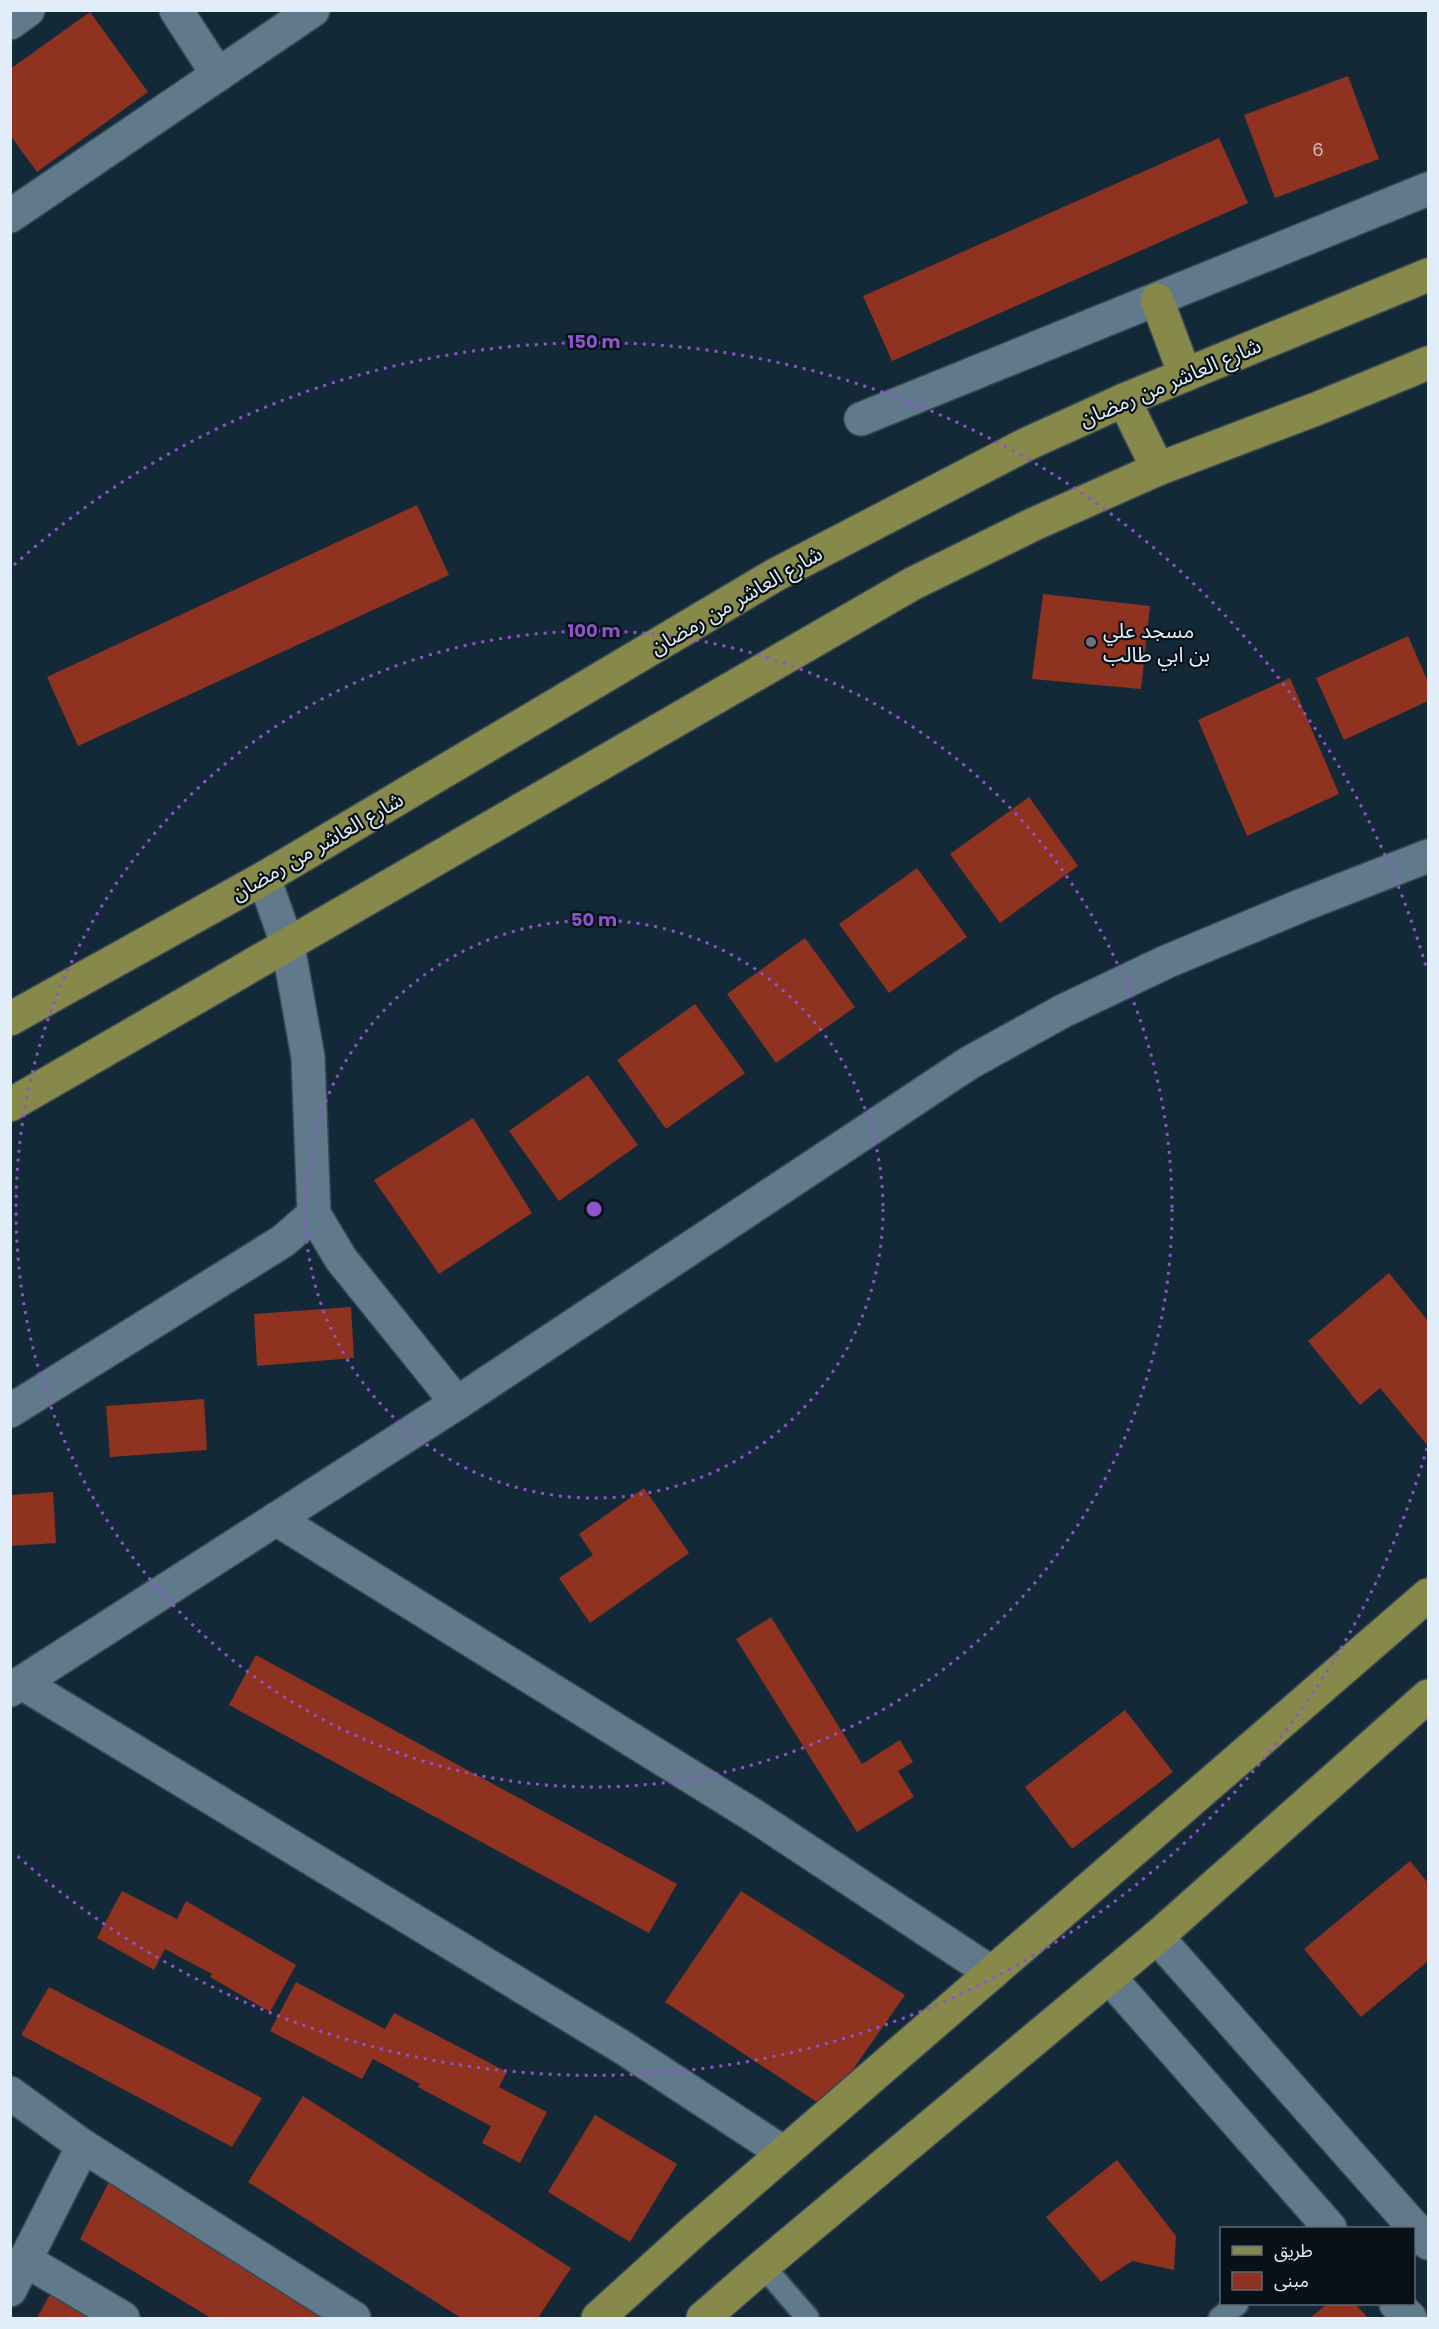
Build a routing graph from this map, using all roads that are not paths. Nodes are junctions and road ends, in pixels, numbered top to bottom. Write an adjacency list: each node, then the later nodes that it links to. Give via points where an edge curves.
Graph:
1 (28, 10): 4 (street)
2 (176, 10): 5 (street)
3 (313, 10): 5 (street)
4 (10, 23)
5 (218, 75): 7 (street)
6 (1428, 189): 9 (street)
7 (10, 216)
8 (1428, 275): 11 (main road, شارع العاشر من رمضان)
9 (1157, 300): 11 (main road); 13 (street)
10 (1428, 363): 14 (main road)
11 (1185, 375): 12 (main road, شارع العاشر من رمضان)
12 (1124, 400): 14 (main road); 16 (main road, شارع العاشر من رمضان, via 1027,444 775,575)
13 (861, 419)
14 (1158, 469): 17 (main road, via 912,584)
15 (1428, 856): 21 (street, via 1166,962 1063,1011 969,1063)
16 (264, 878): 17 (street); 18 (main road, شارع العاشر من رمضان)
17 (288, 946): 19 (main road); 20 (street, via 308,1057)
18 (10, 1019)
19 (10, 1105)
20 (314, 1214): 21 (street, via 341,1259); 22 (street, via 283,1241)
21 (457, 1403): 23 (street)
22 (10, 1411)
23 (276, 1519): 25 (street); 28 (street, via 756,1817)
24 (1428, 1595): 28 (main road)
25 (16, 1687): 32 (street, via 622,2047)
26 (1428, 1695): 27 (main road)
27 (1157, 1937): 29 (main road); 34 (street)
28 (992, 1973): 32 (main road)
29 (1109, 1977): 33 (street); 38 (main road)
30 (10, 2093): 31 (street)
31 (82, 2146): 37 (street); 43 (street)
32 (784, 2153): 44 (main road)
33 (1326, 2227)
34 (1414, 2227)
35 (1415, 2228): 36 (street)
36 (1428, 2243)
37 (25, 2260): 39 (street); 42 (street)
38 (763, 2266): 45 (main road); 46 (lane)
39 (10, 2290)
40 (1236, 2305): 47 (lane)
41 (1397, 2305): 48 (street)
42 (123, 2319)
43 (354, 2319)
44 (598, 2319)
45 (703, 2319)
46 (808, 2319)
47 (1220, 2319)
48 (1410, 2319)

